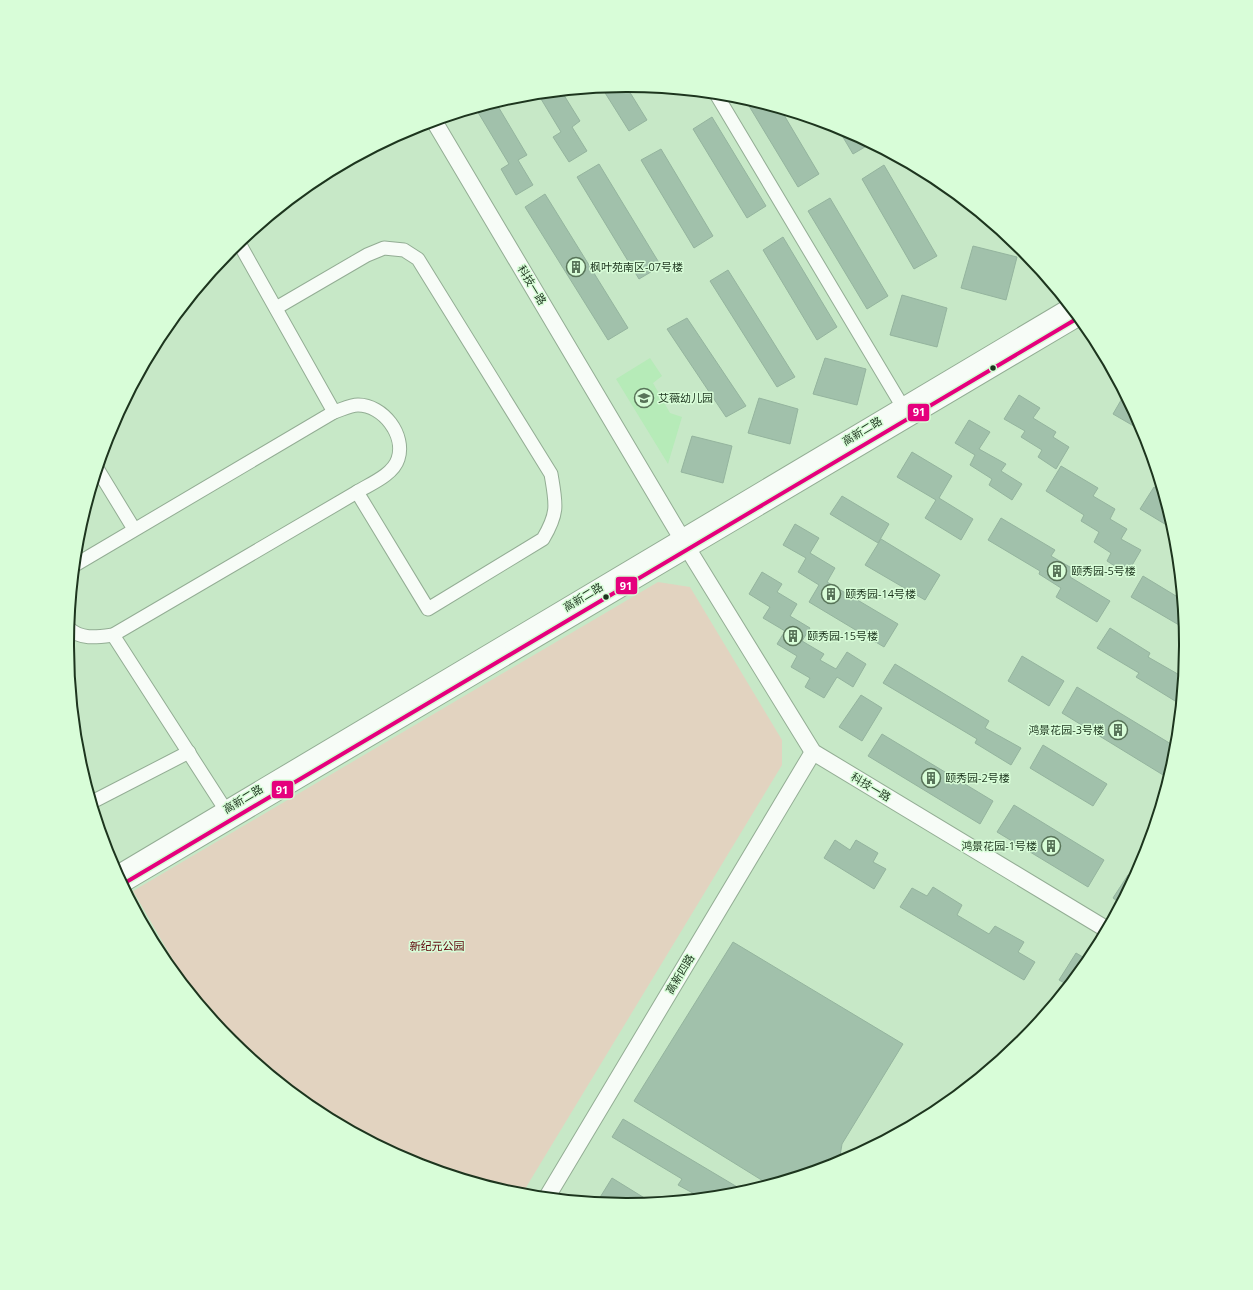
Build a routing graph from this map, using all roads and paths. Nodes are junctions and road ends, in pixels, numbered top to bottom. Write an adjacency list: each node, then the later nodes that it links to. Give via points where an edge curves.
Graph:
1 (720, 101): 8 (street)
2 (437, 126): 12 (street, 科技一路)
3 (241, 249): 4 (street)
4 (276, 308): 7 (street); 10 (street, via 367,255 384,248 404,250 418,259 551,474 556,507 552,523 543,539 428,609)
5 (1065, 309): 8 (street, 高新二路)
6 (1073, 321): 8 (street, 高新二路)
7 (334, 412): 10 (street, via 357,405 377,409 393,427 400,444 398,460 389,472); 11 (street)
8 (906, 412): 12 (street, 高新二路)
9 (101, 475): 11 (street)
10 (357, 492): 15 (street)
11 (134, 529): 13 (street)
12 (685, 543): 17 (street, 科技一路); 19 (street, 高新二路); 21 (street, 高新二路)
13 (81, 561)
14 (74, 632): 15 (street, via 91,638)
15 (113, 635): 16 (street)
16 (189, 752): 18 (street); 19 (street)
17 (814, 752): 22 (street, 科技一路); 23 (street, 高新四路)
18 (96, 800)
19 (225, 809): 20 (street, 高新二路)
20 (123, 871)
21 (127, 881)
22 (1102, 926)
23 (550, 1192)

